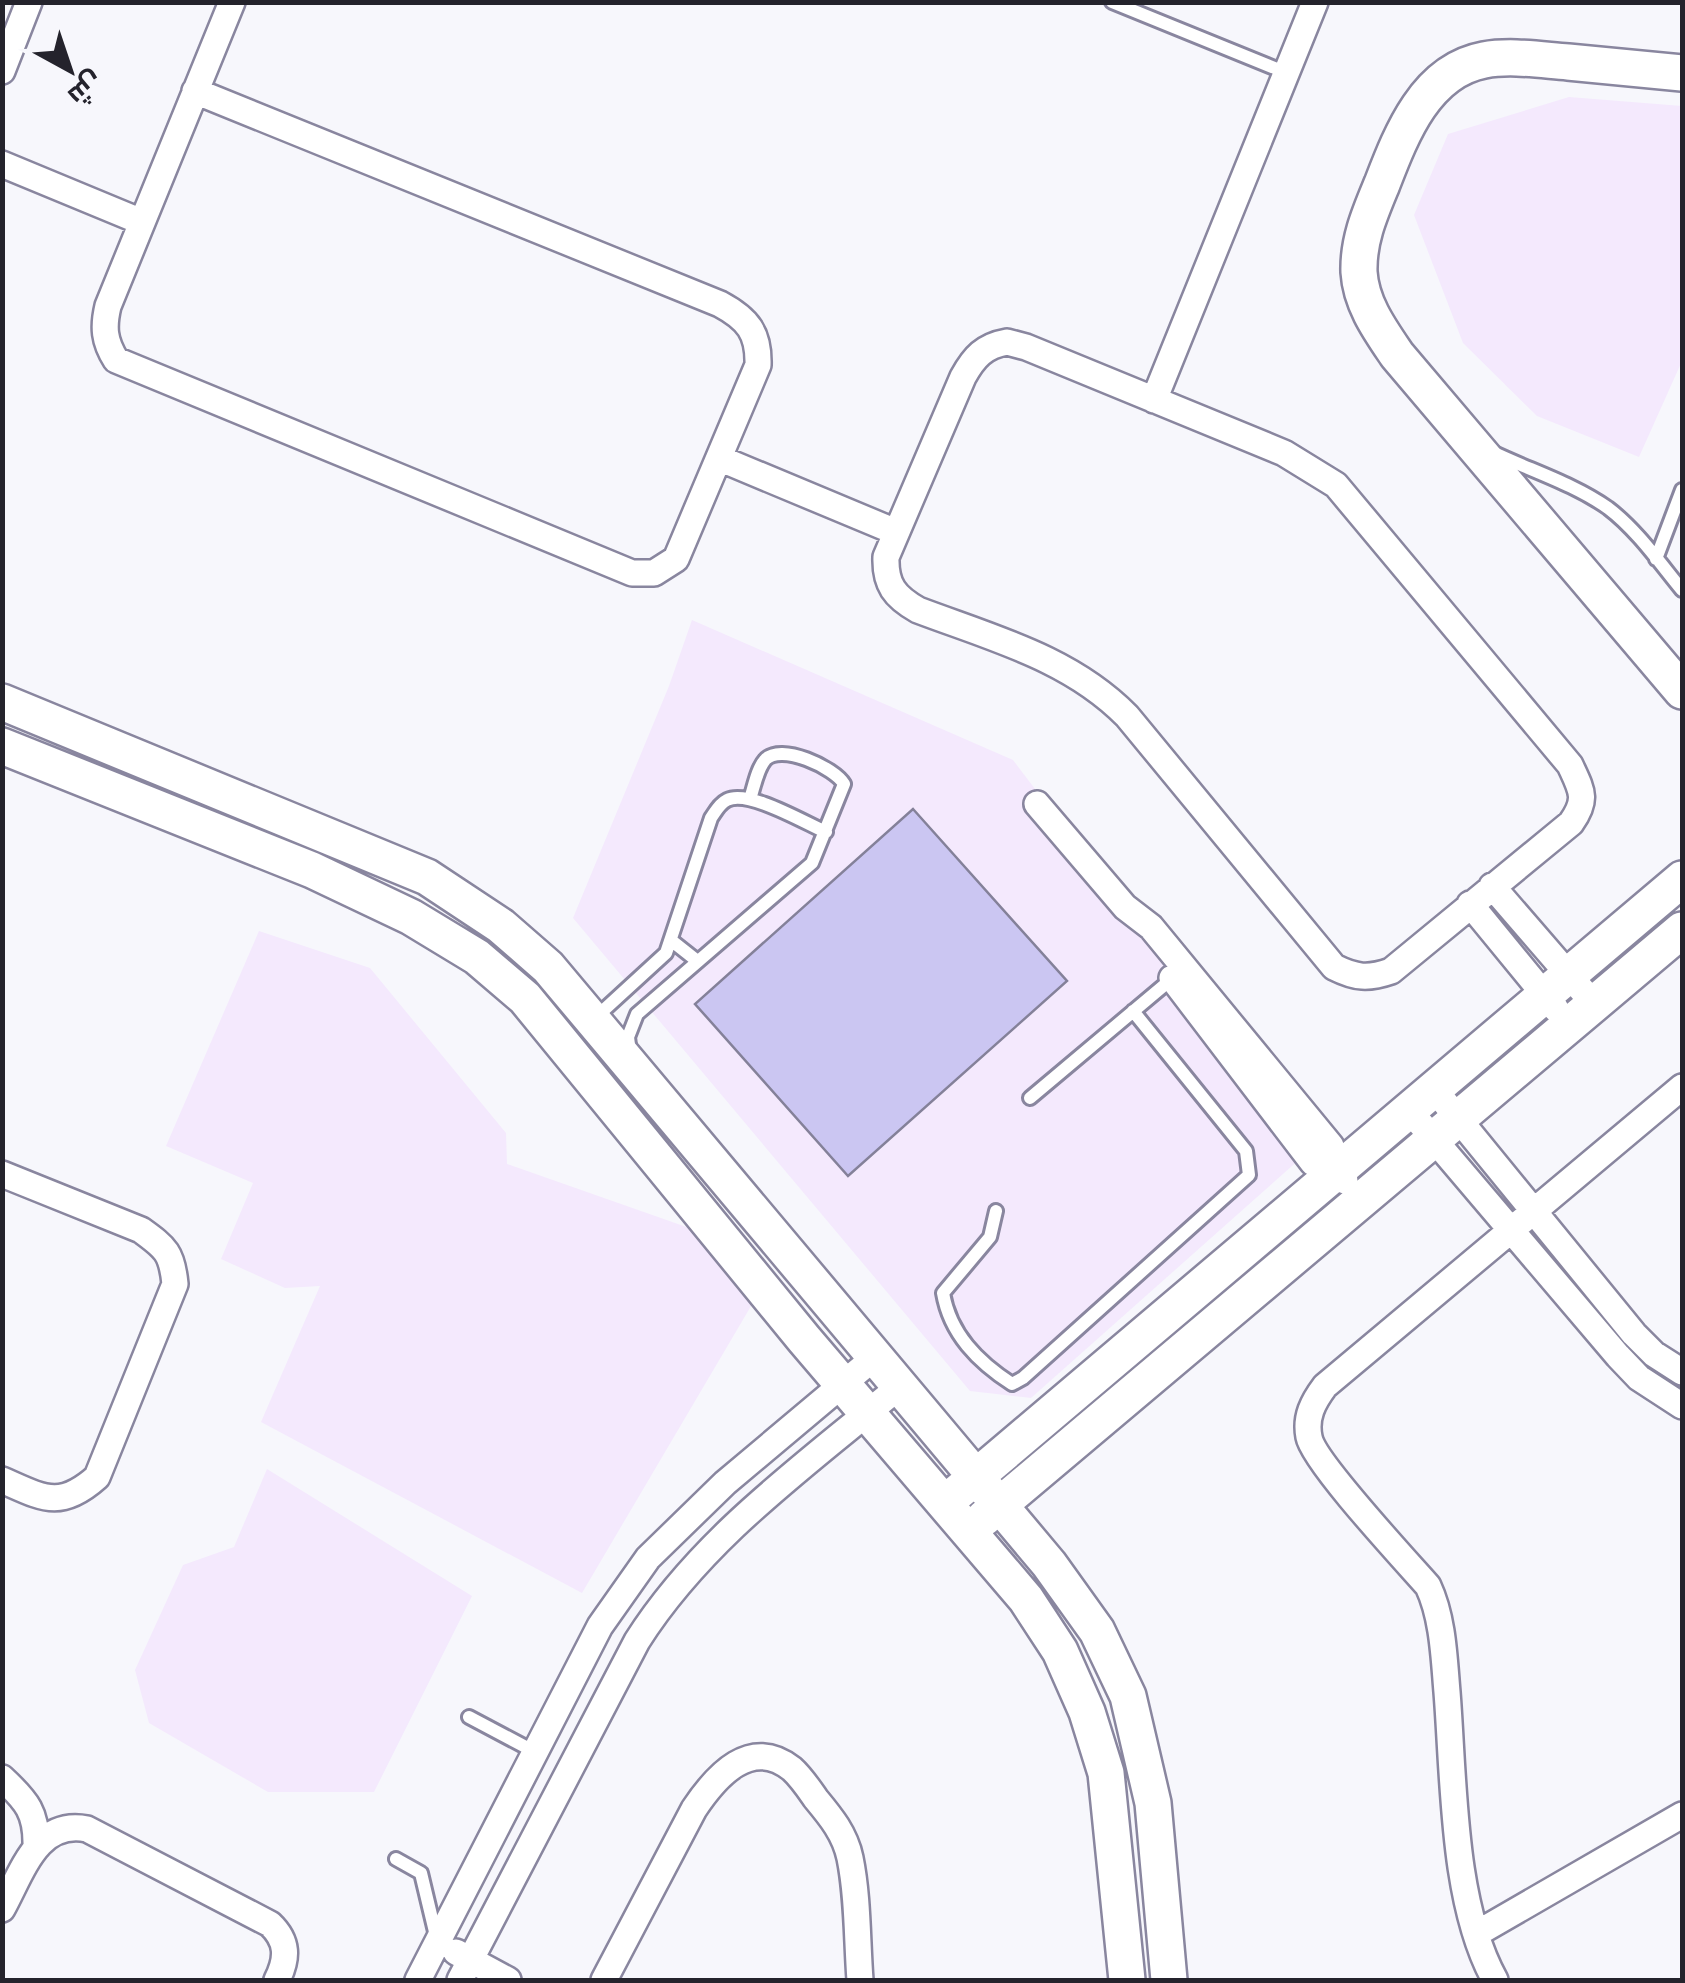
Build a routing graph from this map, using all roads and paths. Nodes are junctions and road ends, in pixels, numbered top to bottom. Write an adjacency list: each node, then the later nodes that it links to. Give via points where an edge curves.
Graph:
1 (29, 2): 5 (street)
2 (232, 2): 8 (street)
3 (1112, 2): 6 (lane)
4 (1316, 2): 6 (street)
5 (2, 70)
6 (1287, 73): 11 (street)
7 (1682, 73): 12 (street, via 1484,60 1455,70 1413,114 1364,228 1360,276 1376,325)
8 (195, 91): 10 (street); 13 (street, via 739,314 754,330 758,365)
9 (2, 164): 10 (street)
10 (142, 222): 13 (street, via 103,326 116,360 632,573 668,568)
11 (1154, 400): 15 (street, via 1026,346 992,344 962,377); 25 (street, via 1284,453 1336,485 1570,765 1582,806 1571,823)
12 (1470, 442): 16 (lane, via 1591,497); 18 (street)
13 (721, 458): 15 (street)
14 (1682, 490): 16 (lane)
15 (896, 532): 26 (street, via 885,575 899,599 1052,661 1104,692 1334,967 1369,978 1391,971)
16 (1656, 559): 17 (lane)
17 (1682, 590)
18 (1682, 690)
19 (2, 702): 34 (street, via 427,878 501,926 548,967)
20 (2, 746): 48 (street, via 312,870 477,956 524,998)
21 (750, 798): 23 (lane); 23 (lane, via 764,762 779,752 837,774 843,788); 28 (lane, via 726,800 712,818)
22 (1037, 804): 30 (street, via 1125,907 1151,927)
23 (826, 832): 29 (lane, via 812,864)
24 (1682, 879): 31 (street)
25 (1492, 886): 26 (street); 31 (street)
26 (1470, 904): 31 (street)
27 (1682, 930): 33 (street)
28 (672, 941): 29 (lane); 34 (lane, via 656,966)
29 (696, 960): 35 (lane, via 637,1014 628,1037)
30 (1179, 974): 32 (lane); 40 (street, via 1331,1146)
31 (1557, 985): 33 (street); 38 (street)
32 (1133, 1012): 37 (lane); 43 (lane, via 1246,1151 1249,1175 1012,1384 963,1342 942,1293 990,1237)
33 (1582, 1015): 39 (street)
34 (592, 1020): 35 (street)
35 (630, 1066): 46 (street)
36 (1682, 1087): 44 (street)
37 (1030, 1098)
38 (1421, 1100): 39 (street); 40 (street)
39 (1446, 1129): 42 (street); 44 (street); 45 (street)
40 (1338, 1173): 42 (street); 52 (street)
41 (2, 1174): 53 (street, via 141,1230 172,1260 175,1284 97,1477 80,1492 47,1499)
42 (1361, 1200): 55 (street)
43 (996, 1211)
44 (1534, 1211): 45 (street); 47 (street, via 1634,1334)
45 (1511, 1230): 50 (street, via 1618,1356); 64 (street, via 1324,1386 1308,1419 1312,1450 1434,1599 1462,1874)
46 (875, 1357): 48 (street); 49 (street)
47 (1682, 1372)
48 (842, 1384): 51 (street); 58 (street, via 724,1483 648,1558 600,1626)
49 (900, 1386): 51 (street); 52 (street)
50 (1682, 1406)
51 (867, 1414): 54 (street); 66 (street, via 748,1514 657,1609)
52 (976, 1476): 54 (street); 55 (street)
53 (2, 1480)
54 (944, 1504): 56 (street)
55 (999, 1504): 56 (street); 74 (street, via 1098,1631 1128,1696 1153,1803)
56 (968, 1531): 73 (street, via 1051,1638 1087,1712 1106,1773)
57 (468, 1718): 58 (lane)
58 (536, 1753): 65 (street)
59 (2, 1778): 61 (street, via 28,1806)
60 (1682, 1815): 64 (street)
61 (36, 1847): 63 (street); 68 (street, via 68,1825 87,1829 270,1924 286,1949)
62 (396, 1860): 65 (lane, via 421,1873)
63 (2, 1909)
64 (1476, 1934): 75 (street)
65 (438, 1942): 66 (street); 67 (street)
66 (465, 1970): 70 (street)
67 (421, 1974): 69 (street)
68 (277, 1980)
69 (449, 1980)
70 (508, 1980)
71 (604, 1980): 72 (street, via 711,1784 728,1768 762,1756 793,1770 840,1827 850,1858)
72 (860, 1980)
73 (1127, 1980)
74 (1169, 1980)
75 (1495, 1980)

